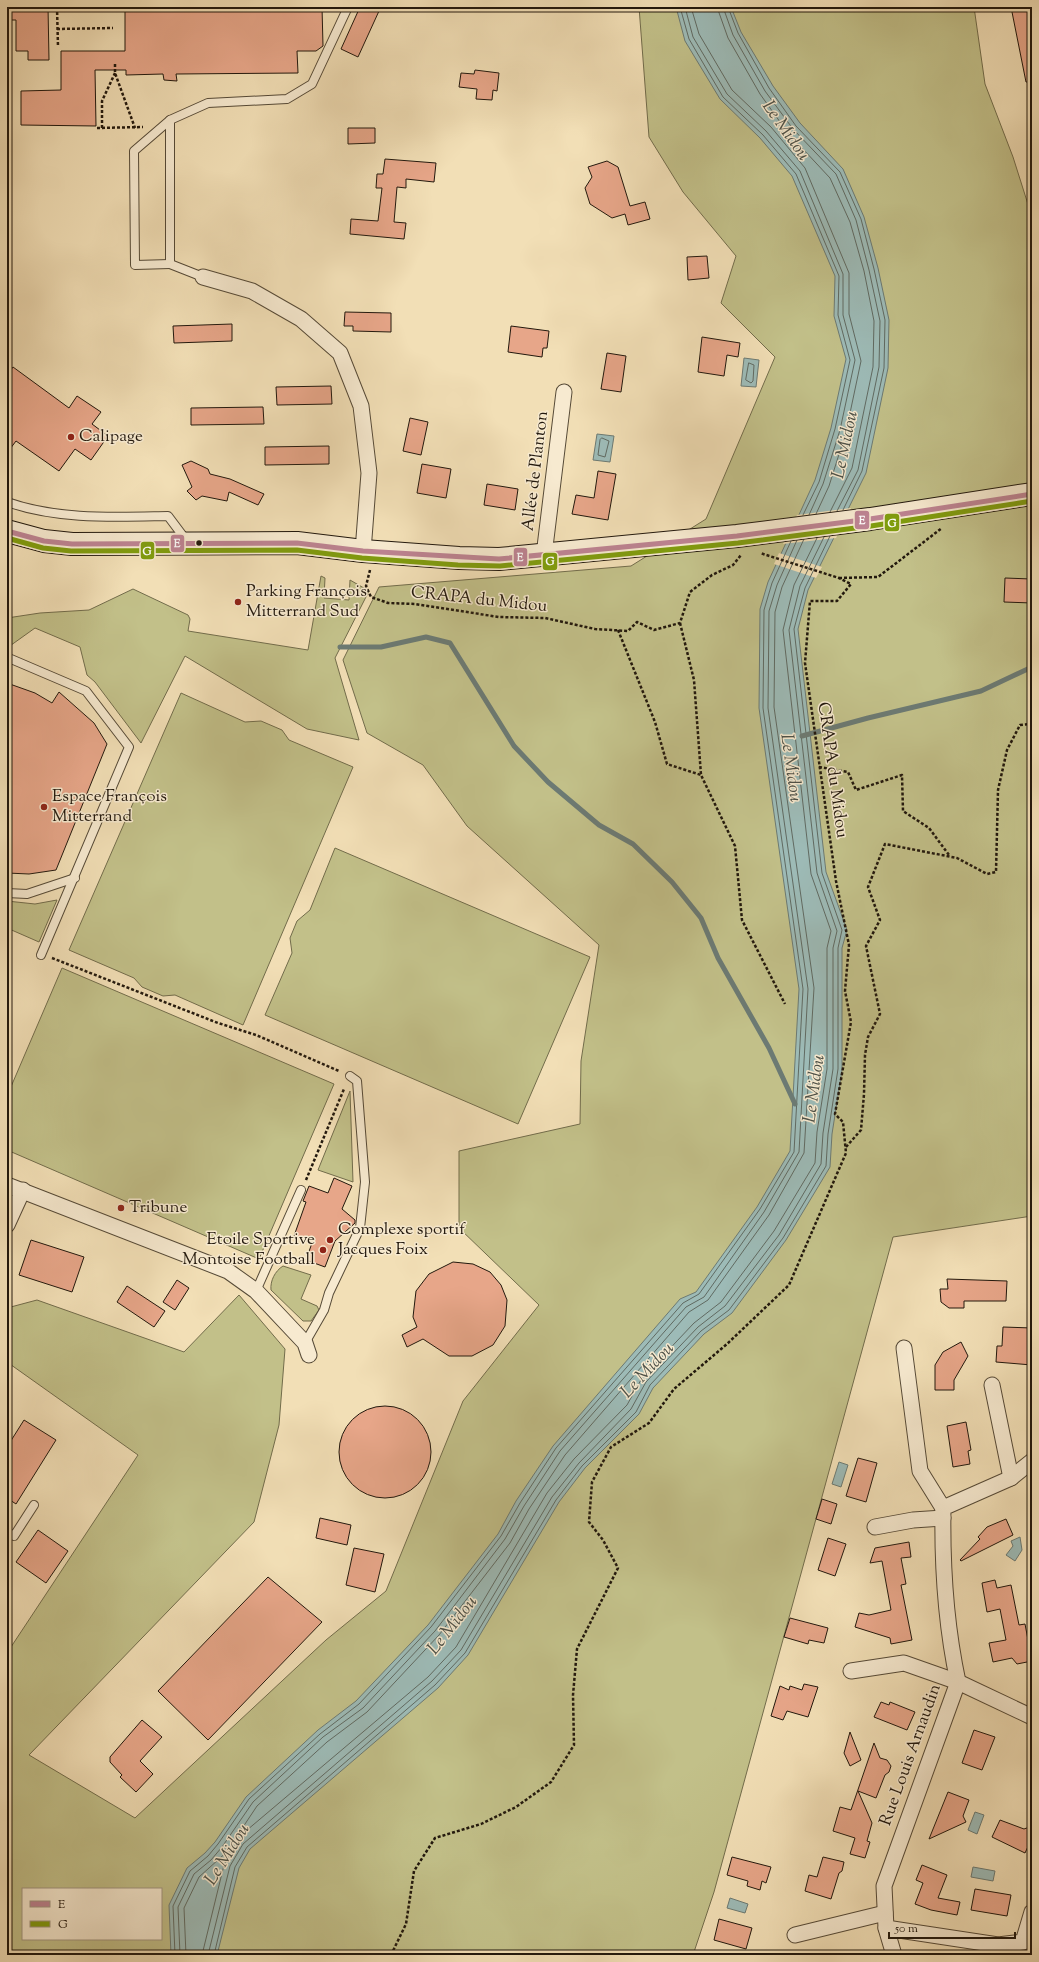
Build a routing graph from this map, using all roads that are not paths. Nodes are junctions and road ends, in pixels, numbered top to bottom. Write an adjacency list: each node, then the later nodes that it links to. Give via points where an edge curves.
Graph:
1 (348, 7): 2 (lane, via 312,84 299,93 287,99 208,103)
2 (170, 120): 3 (lane); 3 (lane, via 134,151 135,265)
3 (170, 264): 4 (lane)
4 (203, 277): 11 (street, via 252,291 301,319 340,352 361,406 370,473)
5 (564, 392): 10 (street, Allée de Planton)
6 (1032, 494): 10 (street, via 742,542)
7 (7, 502): 9 (lane, via 27,509 78,516 168,516)
8 (7, 531): 9 (street, via 44,541 72,544)
9 (190, 544): 11 (street, via 297,543)
10 (544, 555): 11 (street, via 500,559)
11 (367, 557)
12 (7, 660): 13 (lane, via 11,659 86,691 129,747)
13 (75, 878): 14 (lane, via 27,894); 15 (lane)
14 (7, 893)
15 (41, 955)
16 (350, 1076): 23 (lane, via 357,1081 365,1182 360,1228 329,1293)
17 (7, 1185): 18 (street)
18 (23, 1190): 20 (street); 21 (street, via 228,1271)
19 (301, 1190): 21 (lane)
20 (7, 1225)
21 (256, 1291): 23 (street)
22 (904, 1348): 28 (street, via 920,1471)
23 (307, 1349)
24 (992, 1385): 26 (street)
25 (1032, 1461): 26 (street)
26 (1011, 1478): 28 (street)
27 (34, 1505): 30 (lane, via 14,1536)
28 (943, 1513): 29 (street); 32 (street, Rue Louis Arnaudin, via 951,1649)
29 (875, 1527)
30 (7, 1532)
31 (851, 1671): 32 (street, via 904,1663)
32 (958, 1682): 33 (street); 35 (street, Rue Louis Arnaudin, via 884,1886)
33 (1032, 1717)
34 (1032, 1912): 36 (street, via 1023,1942 998,1945)
35 (885, 1913): 36 (street, Rue Louis Arnaudin); 37 (street)
36 (886, 1928): 38 (street, Rue Louis Arnaudin)
37 (795, 1935)
38 (894, 1955)

